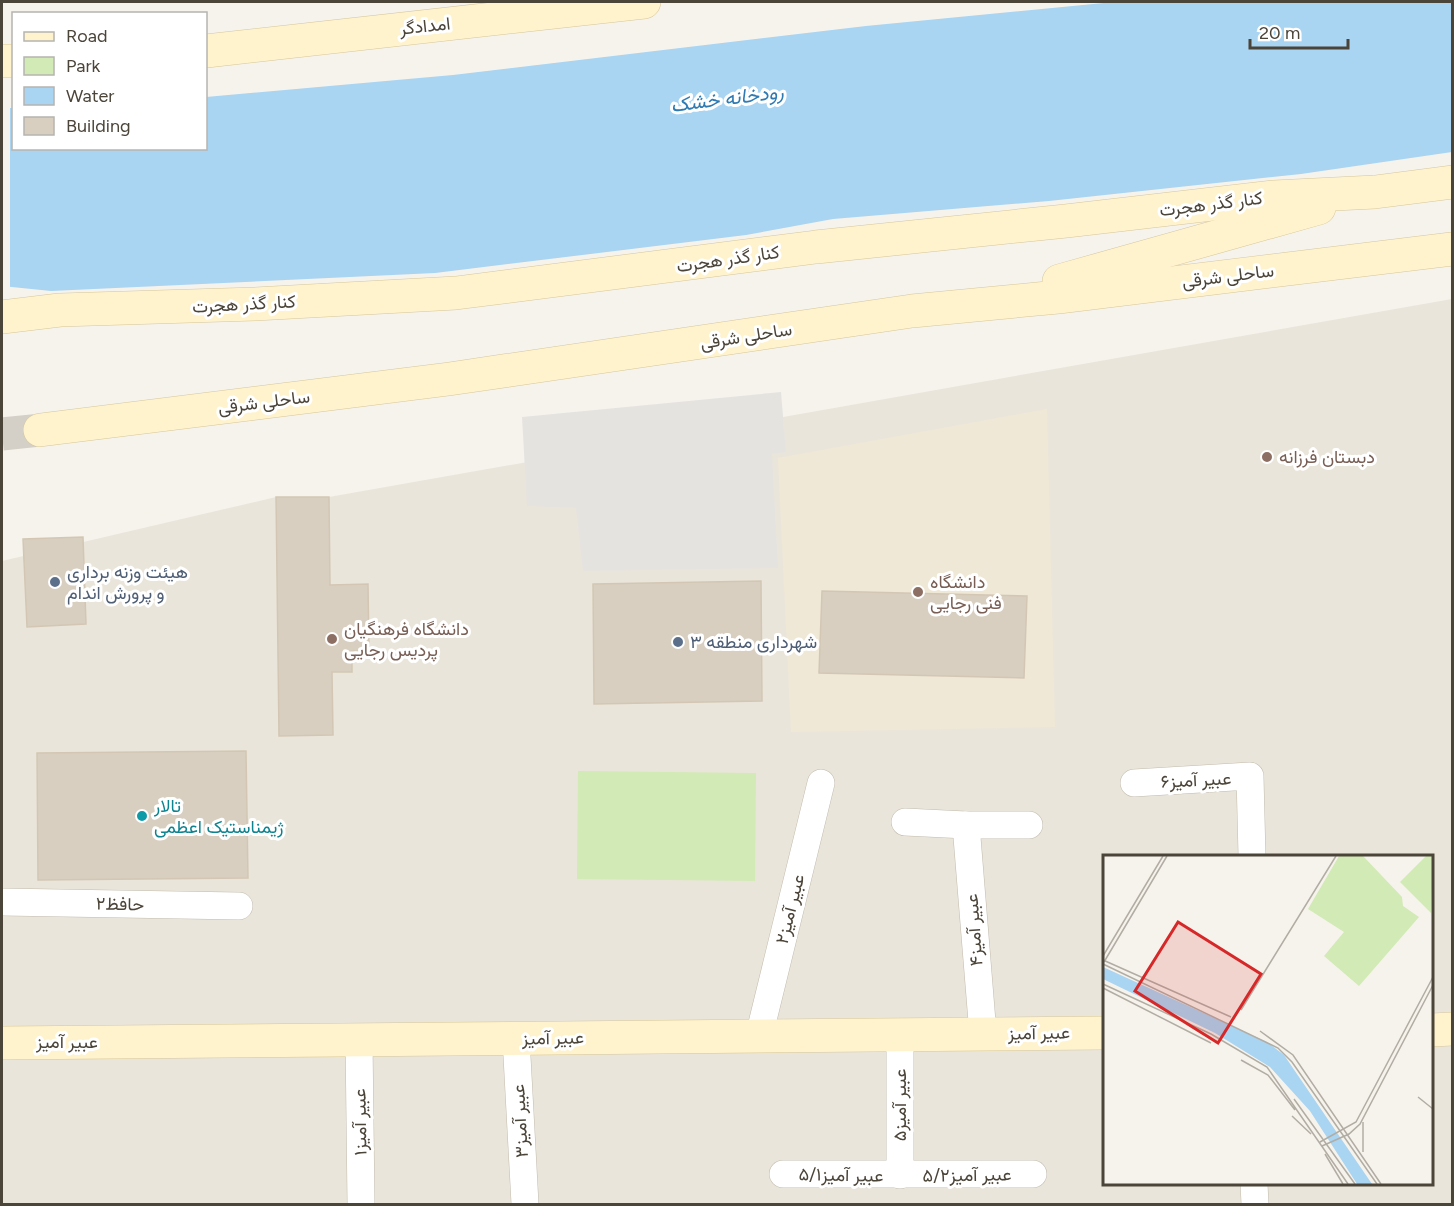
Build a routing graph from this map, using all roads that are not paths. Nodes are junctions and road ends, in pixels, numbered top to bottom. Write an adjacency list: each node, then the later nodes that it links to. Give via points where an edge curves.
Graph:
1 (644, 2): 2 (main road, امدادگر)
2 (207, 51)
3 (1452, 182): 4 (main road, کنار گذر هجرت)
4 (1375, 192): 6 (main road); 7 (main road, کنار گذر هجرت, via 1274,197 816,247 456,293 60,310)
5 (1452, 249): 6 (main road, ساحلی شرقی)
6 (974, 305): 8 (main road, ساحلی شرقی, via 449,379)
7 (2, 317)
8 (40, 430)
9 (821, 783): 22 (street, ۲عبیر آمیز)
10 (1134, 783): 14 (street, ۶عبیر آمیز, via 1250,776)
11 (905, 822): 12 (street)
12 (966, 825): 13 (street); 20 (street, ۴عبیر آمیز)
13 (1029, 825)
14 (1252, 855)
15 (2, 902): 16 (street, ۲حافظ)
16 (239, 906)
17 (1452, 1029): 18 (main road)
18 (1433, 1030)
19 (1103, 1033): 20 (main road, عبیر آمیز)
20 (982, 1034): 21 (main road, عبیر آمیز)
21 (900, 1035): 22 (main road, عبیر آمیز); 28 (street, ۵عبیر آمیز)
22 (759, 1036): 23 (main road, عبیر آمیز)
23 (516, 1038): 24 (main road, عبیر آمیز); 31 (street, ۳عبیر آمیز)
24 (359, 1040): 25 (main road, عبیر آمیز); 30 (street, ۱عبیر آمیز)
25 (2, 1043)
26 (783, 1174): 28 (street, ۵/۱عبیر آمیز)
27 (1033, 1174): 28 (street, ۵/۲عبیر آمیز)
28 (900, 1175)
29 (1254, 1185): 32 (street)
30 (361, 1204)
31 (525, 1204)
32 (1255, 1204)

